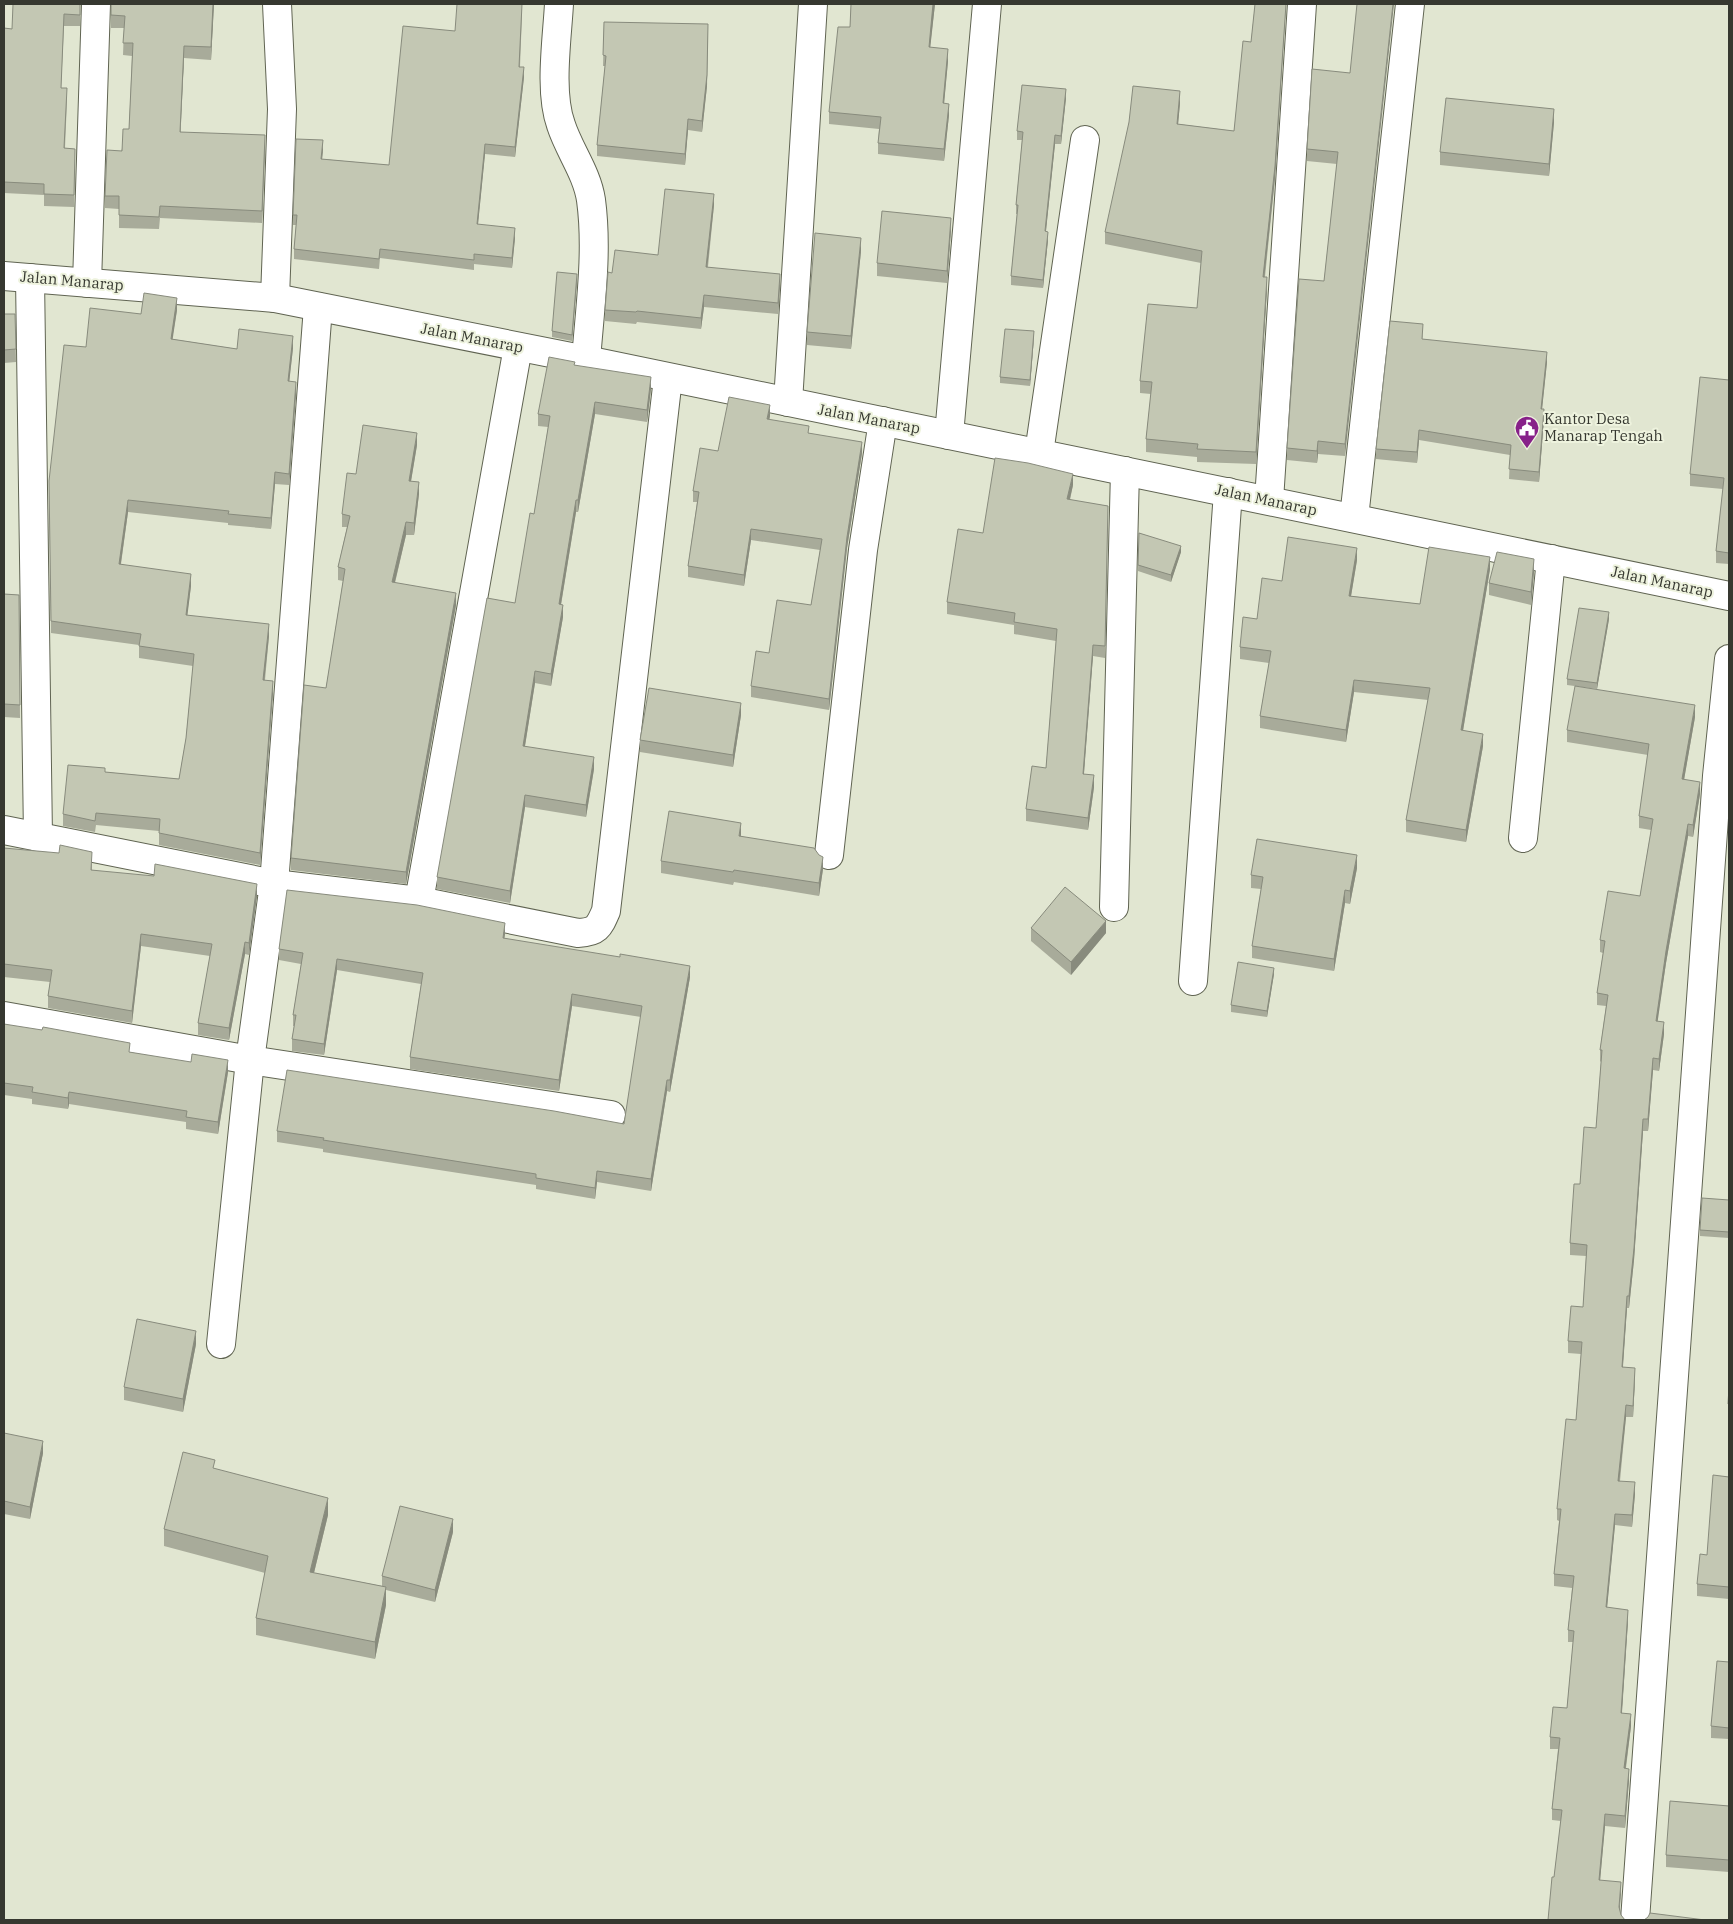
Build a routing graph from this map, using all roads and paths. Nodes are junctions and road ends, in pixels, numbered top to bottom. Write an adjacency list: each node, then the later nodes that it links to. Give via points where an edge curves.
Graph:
1 (96, 4): 11 (street)
2 (277, 4): 12 (street, via 282,109)
3 (559, 4): 15 (street, via 555,92 561,125 591,198 594,257)
4 (813, 4): 17 (street)
5 (987, 4): 19 (street)
6 (1302, 4): 23 (street)
7 (1410, 4): 24 (street)
8 (1085, 140): 20 (street)
9 (4, 276): 10 (street, Jalan Manarap)
10 (30, 278): 11 (street, Jalan Manarap); 29 (street)
11 (87, 283): 12 (street, Jalan Manarap)
12 (275, 298): 13 (street, Jalan Manarap)
13 (318, 307): 14 (street, Jalan Manarap); 32 (street)
14 (518, 347): 15 (street, Jalan Manarap); 33 (street)
15 (586, 360): 16 (street, Jalan Manarap)
16 (668, 378): 17 (street, Jalan Manarap); 33 (street, via 606,911 599,927 578,933)
17 (788, 402): 18 (street, Jalan Manarap)
18 (883, 421): 19 (street, Jalan Manarap); 31 (street, via 863,550)
19 (949, 435): 20 (street, Jalan Manarap)
20 (1039, 453): 21 (street, Jalan Manarap)
21 (1125, 471): 22 (street, Jalan Manarap); 34 (street)
22 (1228, 492): 23 (street, Jalan Manarap); 35 (street)
23 (1269, 500): 24 (street, Jalan Manarap)
24 (1354, 518): 25 (street, Jalan Manarap)
25 (1551, 559): 26 (street, Jalan Manarap); 30 (street)
26 (1729, 596)
27 (1729, 659): 40 (street, via 1716,786)
28 (4, 830): 29 (street)
29 (38, 837): 32 (street)
30 (1523, 838)
31 (828, 855)
32 (274, 884): 33 (street); 37 (street)
33 (419, 900)
34 (1114, 907)
35 (1193, 982)
36 (4, 1016): 37 (street)
37 (250, 1060): 38 (street); 39 (street)
38 (611, 1115)
39 (221, 1344)
40 (1635, 1920)

